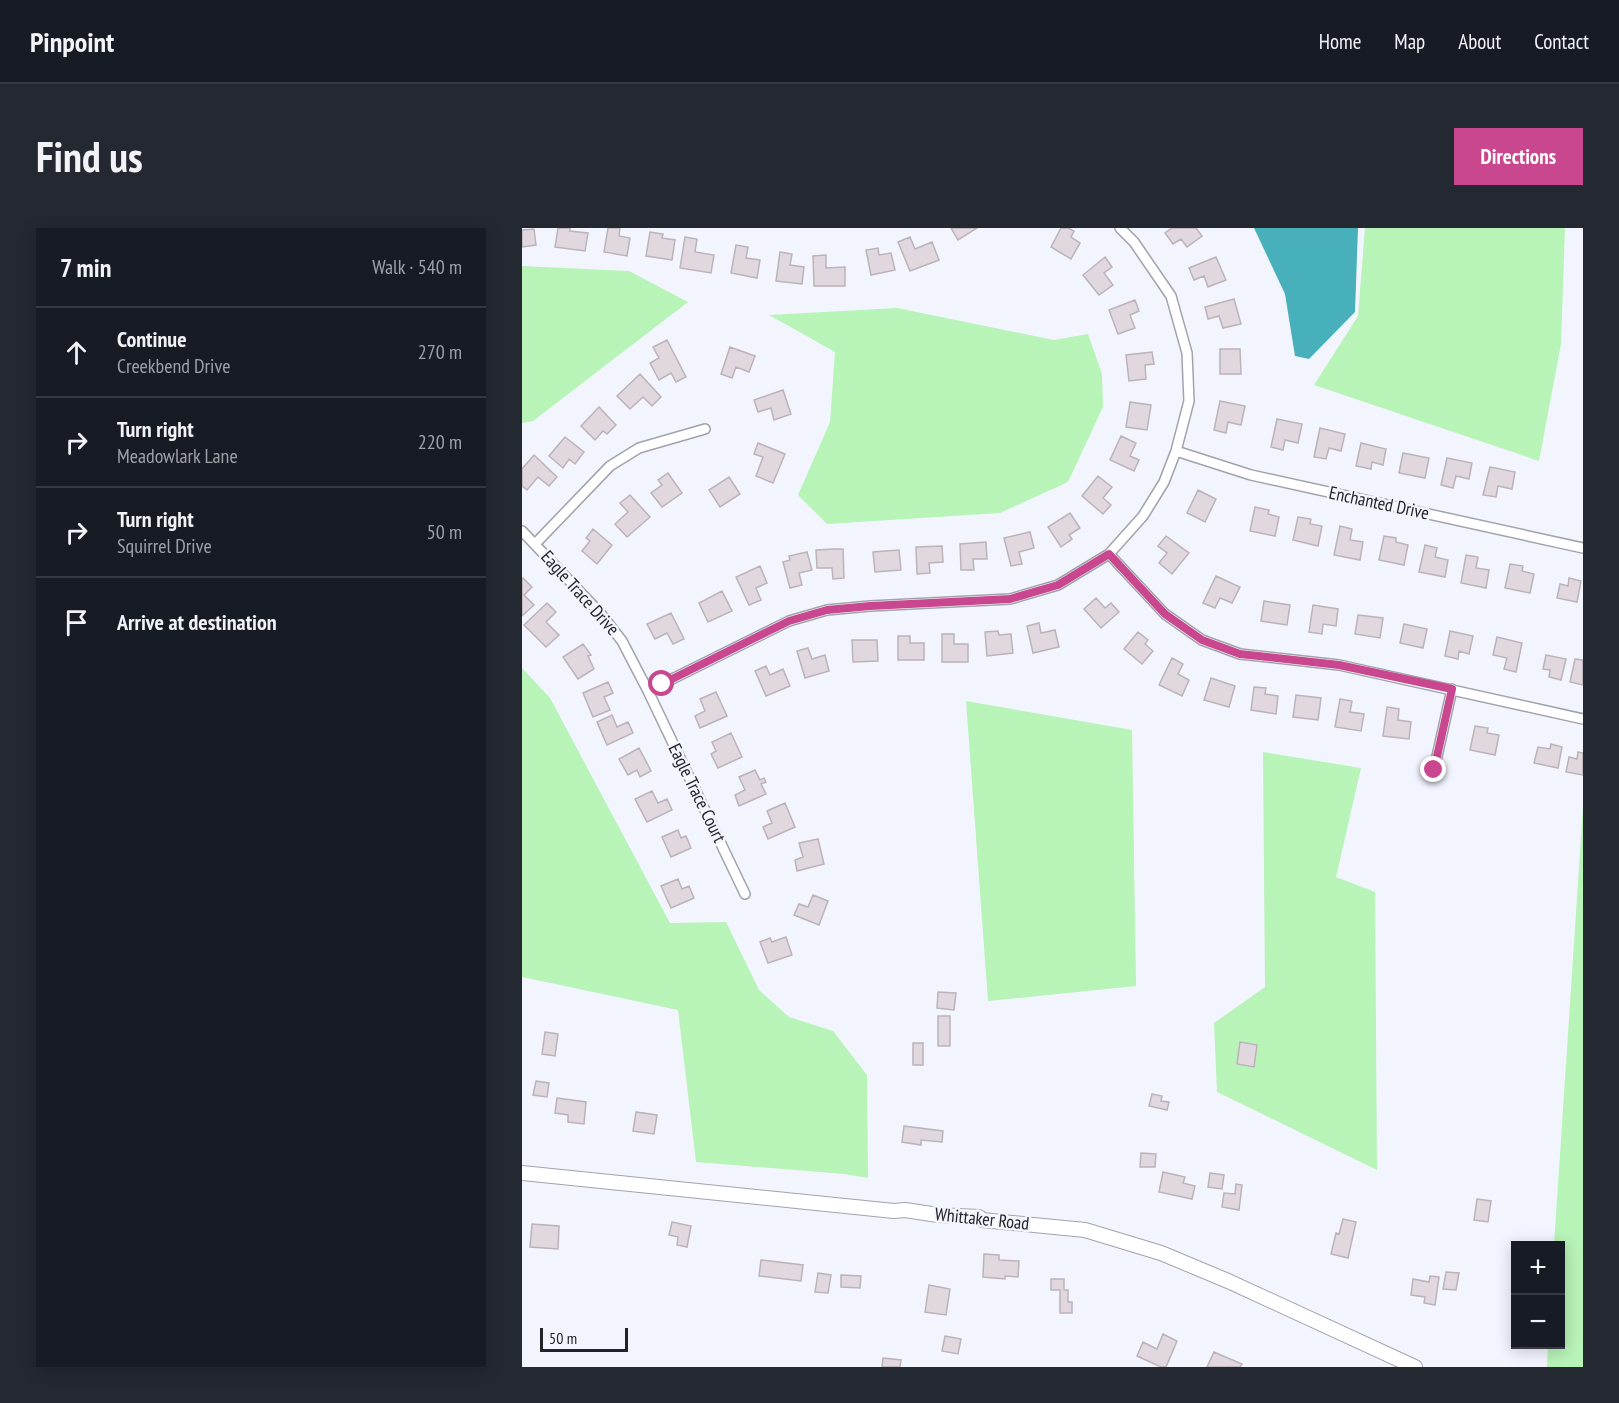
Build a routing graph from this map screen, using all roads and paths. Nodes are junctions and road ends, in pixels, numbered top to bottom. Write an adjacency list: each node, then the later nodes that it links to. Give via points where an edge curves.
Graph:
1 (1120, 228): 3 (street, via 1171,296 1187,353 1189,401)
2 (705, 429): 5 (street, via 639,448 610,466)
3 (1176, 451): 6 (street, Enchanted Drive, via 1251,475); 7 (street, via 1164,482 1143,516)
4 (522, 531): 5 (street, Eagle Trace Drive)
5 (535, 544): 9 (street, Eagle Trace Drive, via 622,641)
6 (1583, 548)
7 (1109, 554): 8 (street, via 1165,614 1202,640 1240,654 1339,665); 9 (street, via 1058,585 1010,599 817,612 789,621)
8 (1452, 689): 10 (street); 11 (street)
9 (648, 692): 12 (street, Eagle Trace Court)
10 (1583, 719)
11 (1434, 770)
12 (745, 894)
13 (522, 1173): 14 (main road, Whittaker Road, via 1085,1230 1180,1261)
14 (1415, 1367)

